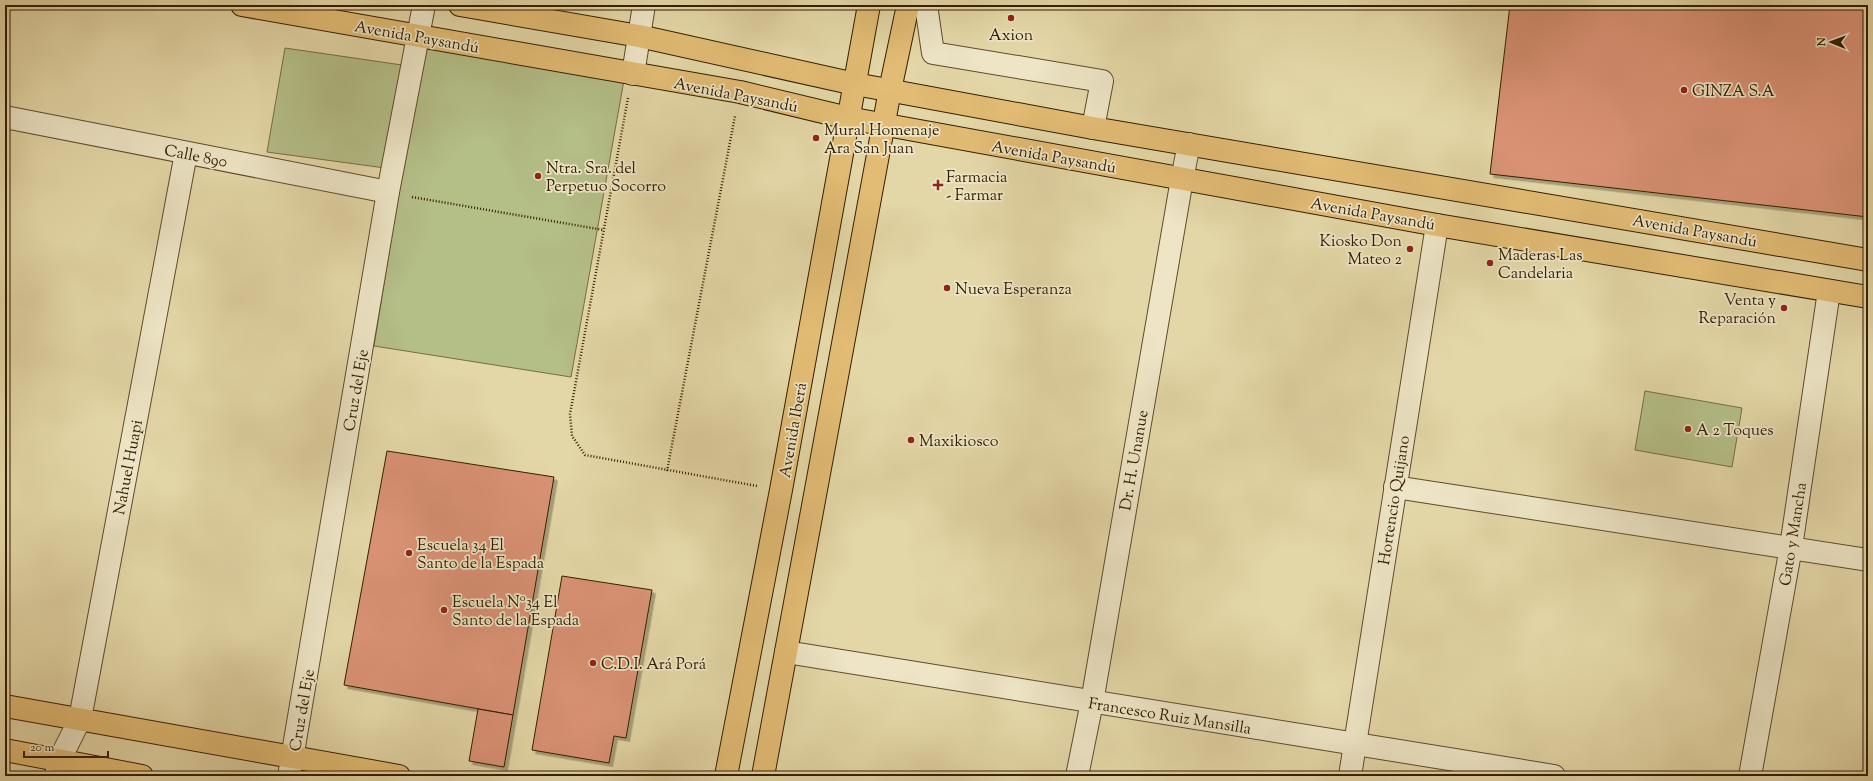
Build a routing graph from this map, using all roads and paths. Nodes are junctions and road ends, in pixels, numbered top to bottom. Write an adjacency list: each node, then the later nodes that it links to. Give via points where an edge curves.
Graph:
1 (242, 5): 8 (main road, Avenida Paysandú)
2 (424, 5): 8 (street, Cruz del Eje)
3 (460, 5): 9 (main road, Avenida Paysandú)
4 (644, 5): 9 (street)
5 (869, 5): 11 (main road, Avenida Iberá)
6 (908, 5): 12 (main road)
7 (926, 5): 17 (street, via 933,53 1102,81)
8 (418, 36): 10 (main road, Avenida Paysandú); 21 (street, Cruz del Eje)
9 (639, 36): 10 (street); 11 (main road, Avenida Paysandú)
10 (633, 74): 13 (main road, Avenida Paysandú); 23 (path)
11 (855, 84): 12 (main road, Avenida Paysandú); 15 (main road, Avenida Iberá)
12 (890, 90): 16 (main road); 17 (main road, Avenida Paysandú)
13 (740, 92): 15 (main road, Avenida Paysandú); 27 (path)
14 (5, 117): 19 (street, Calle 890)
15 (848, 118): 16 (main road, Avenida Paysandú); 29 (main road, Avenida Iberá)
16 (884, 125): 20 (main road, Avenida Paysandú); 32 (main road)
17 (1093, 128): 18 (main road, Avenida Paysandú)
18 (1189, 144): 20 (street, Dr. H. Unanue); 24 (main road, Avenida Paysandú)
19 (186, 153): 21 (street, Calle 890); 35 (street, Nahuel Huapi)
20 (1182, 179): 22 (main road, Avenida Paysandú); 33 (street, Dr. H. Unanue)
21 (388, 192): 23 (path); 38 (street, Cruz del Eje)
22 (1437, 225): 25 (main road, Avenida Paysandú); 28 (street, Hortencio Quijano)
23 (604, 230): 27 (path, via 570,414 572,436 585,455)
24 (1868, 260)
25 (1830, 291): 26 (main road, Avenida Paysandú); 30 (street, Gato y Mancha)
26 (1868, 297)
27 (666, 471): 29 (path)
28 (1395, 487): 30 (street); 36 (street, Hortencio Quijano)
29 (781, 490): 42 (main road, Avenida Iberá)
30 (1791, 547): 31 (street); 47 (street, Gato y Mancha)
31 (1868, 560)
32 (786, 652): 33 (street, Francesco Ruiz Mansilla); 43 (main road)
33 (1092, 702): 36 (street, Francesco Ruiz Mansilla); 44 (street, Dr. H. Unanue)
34 (5, 706): 35 (main road)
35 (80, 719): 38 (main road); 39 (street, Nahuel Huapi)
36 (1355, 745): 45 (street, Hortencio Quijano); 46 (street, Francesco Ruiz Mansilla)
37 (5, 750): 39 (main road)
38 (291, 766): 41 (main road)
39 (57, 768): 40 (main road)
40 (142, 776)
41 (399, 776)
42 (726, 776)
43 (763, 776)
44 (1077, 776)
45 (1350, 776)
46 (1554, 776)
47 (1750, 776)

